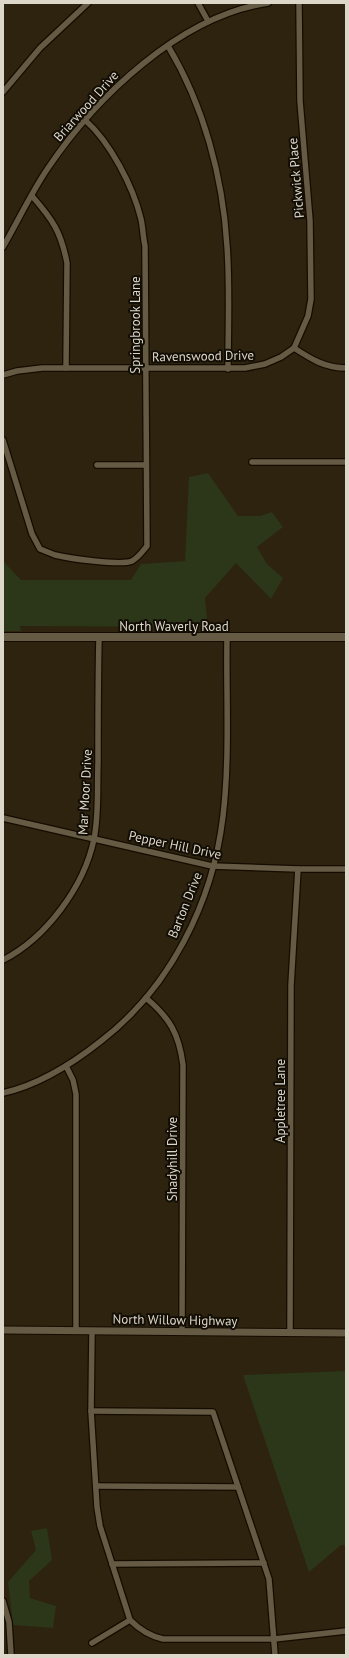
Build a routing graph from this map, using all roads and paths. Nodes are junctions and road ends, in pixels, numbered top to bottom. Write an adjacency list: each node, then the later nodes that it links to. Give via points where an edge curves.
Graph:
1 (88, 3): 7 (street, via 40,48)
2 (198, 3): 5 (street)
3 (268, 3): 5 (street, Briarwood Drive)
4 (299, 3): 11 (street, Pickwick Place, via 300,101 310,221 311,299 308,316)
5 (208, 21): 6 (street, Briarwood Drive)
6 (168, 46): 8 (street, Briarwood Drive, via 126,78); 15 (street, via 194,100 218,178 227,246)
7 (3, 92)
8 (85, 120): 9 (street, Briarwood Drive, via 62,149); 13 (street, Springbrook Lane, via 113,154 123,172 140,218 145,246)
9 (32, 196): 10 (street, Briarwood Drive); 12 (street, via 58,229 67,264)
10 (3, 248)
11 (294, 348): 14 (street, via 316,362); 15 (street, Ravenswood Drive, via 265,364)
12 (66, 368): 13 (street, Ravenswood Drive); 16 (street, Ravenswood Drive)
13 (146, 368): 15 (street, Ravenswood Drive); 21 (street, Springbrook Lane)
14 (346, 368)
15 (228, 369)
16 (3, 375)
17 (3, 440): 21 (street, Springbrook Lane, via 32,534 40,549 70,558 120,563 139,556 147,546)
18 (252, 462): 19 (street)
19 (346, 462)
20 (97, 465): 21 (street)
21 (146, 465)
22 (3, 637): 25 (main road, North Waverly Road)
23 (227, 637): 24 (main road, North Waverly Road); 25 (main road, North Waverly Road); 28 (street, Barton Drive, via 225,798)
24 (346, 637)
25 (99, 638): 27 (street, Mar Moor Drive, via 97,806)
26 (3, 818): 27 (street, Pepper Hill Drive, via 12,818)
27 (94, 839): 28 (street, Pepper Hill Drive); 31 (street, Mar Moor Drive, via 77,883 56,916 30,942)
28 (212, 866): 29 (street, Pepper Hill Drive); 32 (street, Barton Drive, via 206,890 192,925 173,962)
29 (298, 869): 30 (street, Pepper Hill Drive); 39 (street, Appletree Lane, via 291,985)
30 (346, 869)
31 (3, 960)
32 (146, 998): 33 (street, Barton Drive, via 109,1035); 38 (street, Shadyhill Drive, via 166,1018 178,1040 181,1052)
33 (66, 1066): 34 (street, Barton Drive, via 36,1082); 36 (street, via 76,1094)
34 (3, 1093)
35 (3, 1330): 36 (street, North Willow Highway)
36 (76, 1331): 37 (street, North Willow Highway)
37 (92, 1331): 38 (street, North Willow Highway); 41 (street)
38 (182, 1332): 39 (street, North Willow Highway)
39 (290, 1333): 40 (street, North Willow Highway)
40 (346, 1334)
41 (91, 1411): 42 (street); 43 (street, via 213,1412)
42 (96, 1486): 43 (street); 45 (street, via 100,1526)
43 (238, 1487): 44 (street)
44 (264, 1563): 45 (street); 49 (street, via 271,1590)
45 (112, 1564): 47 (street)
46 (3, 1600): 51 (street, via 9,1622)
47 (130, 1620): 49 (street, via 138,1629 150,1636 163,1639); 50 (street)
48 (346, 1631): 49 (street)
49 (274, 1638): 52 (street)
50 (92, 1643)
51 (11, 1655)
52 (275, 1655)

